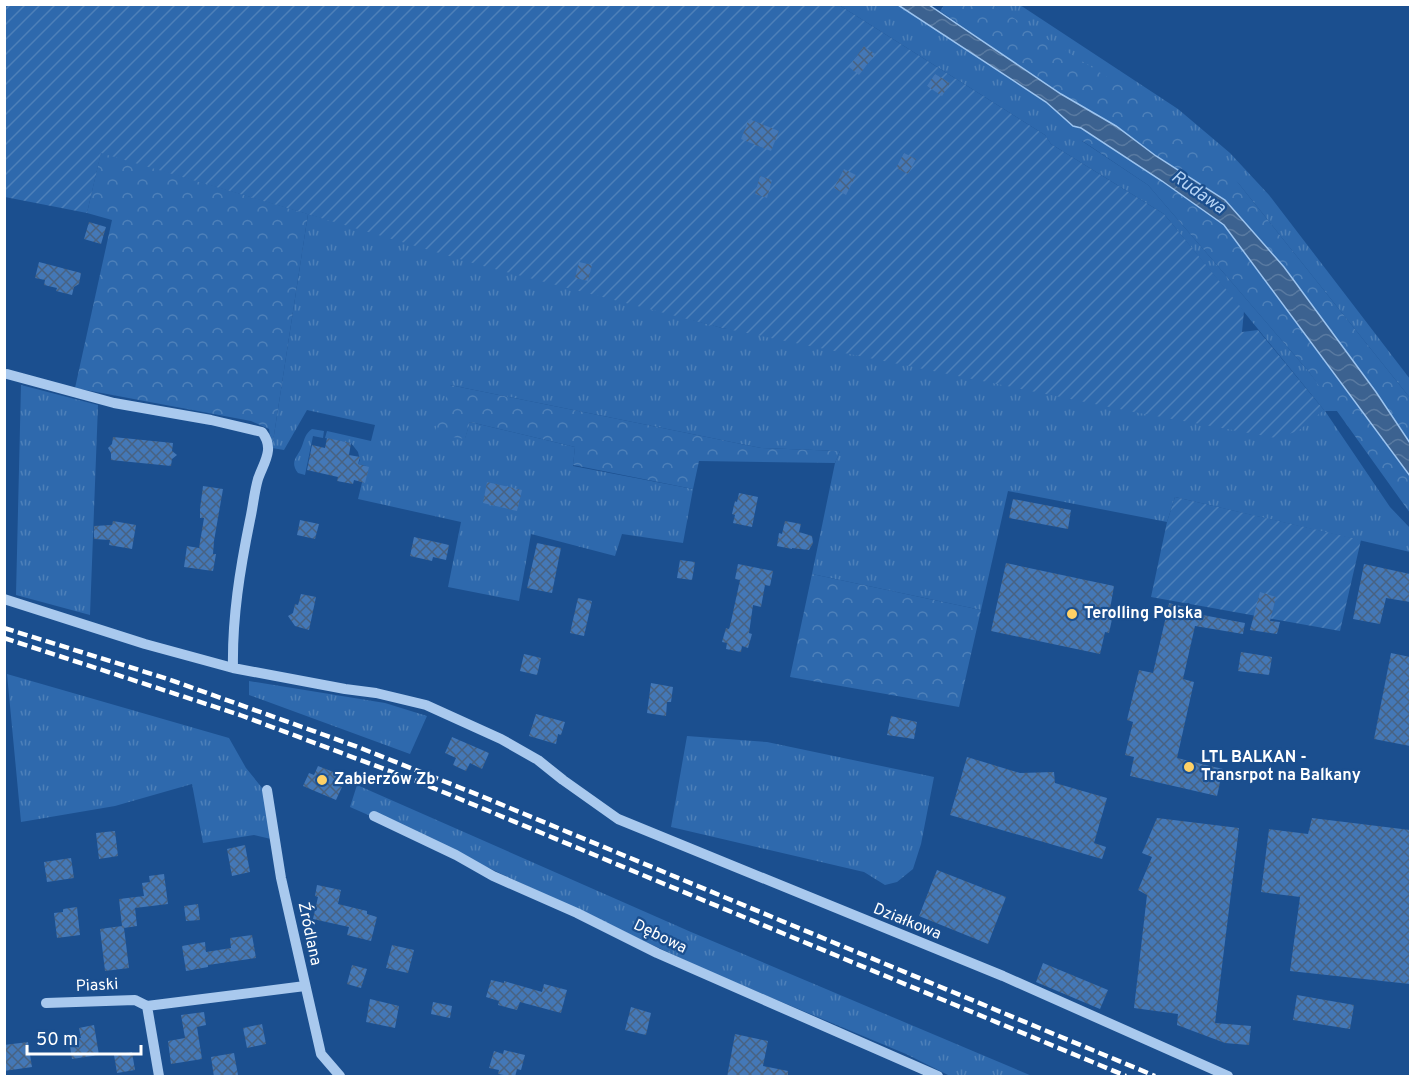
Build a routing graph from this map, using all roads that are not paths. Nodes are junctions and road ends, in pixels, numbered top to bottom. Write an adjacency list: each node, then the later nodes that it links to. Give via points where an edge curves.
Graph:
1 (7, 374): 3 (street, via 114,403 262,432 269,450 257,482 243,551)
2 (4, 599): 3 (street, Działkowa)
3 (233, 668): 12 (street, Działkowa, via 426,705 538,760 618,819 1003,976)
4 (267, 790): 6 (street, Źródlana, via 281,878)
5 (374, 816): 11 (street, Dębowa, via 668,958)
6 (305, 986): 8 (street, Piaski); 10 (street, Źródlana, via 321,1054)
7 (46, 1003): 8 (street, Piaski, via 135,1000)
8 (147, 1006): 9 (street)
9 (159, 1077)
10 (340, 1077)
11 (938, 1077)
12 (1228, 1077)

